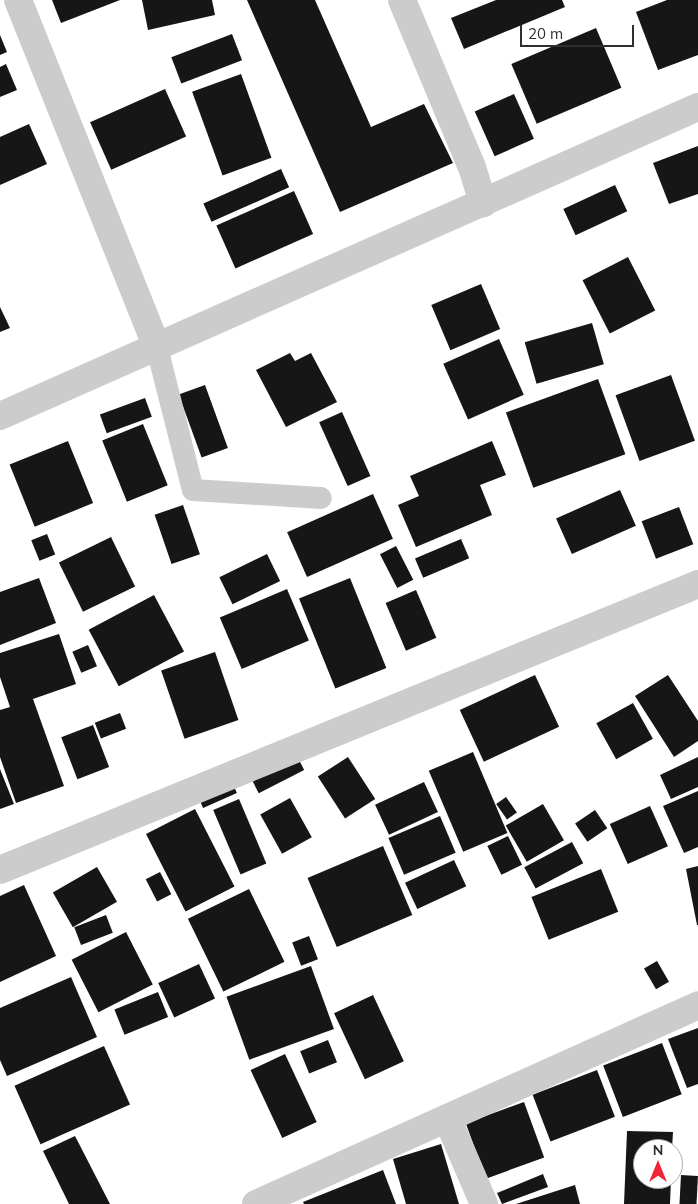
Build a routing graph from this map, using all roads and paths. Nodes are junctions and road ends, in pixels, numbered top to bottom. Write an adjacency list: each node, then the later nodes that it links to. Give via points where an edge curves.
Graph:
1 (18, 0): 5 (street)
2 (402, 0): 4 (street, via 472,167)
3 (698, 107): 4 (street)
4 (483, 203): 5 (street)
5 (157, 348): 6 (street); 7 (lane, via 193,490)
6 (0, 416)
7 (321, 498)
8 (698, 584): 9 (street)
9 (0, 870)
10 (698, 1005): 11 (street)
11 (447, 1118): 12 (street); 13 (street)
12 (256, 1204)
13 (484, 1204)

